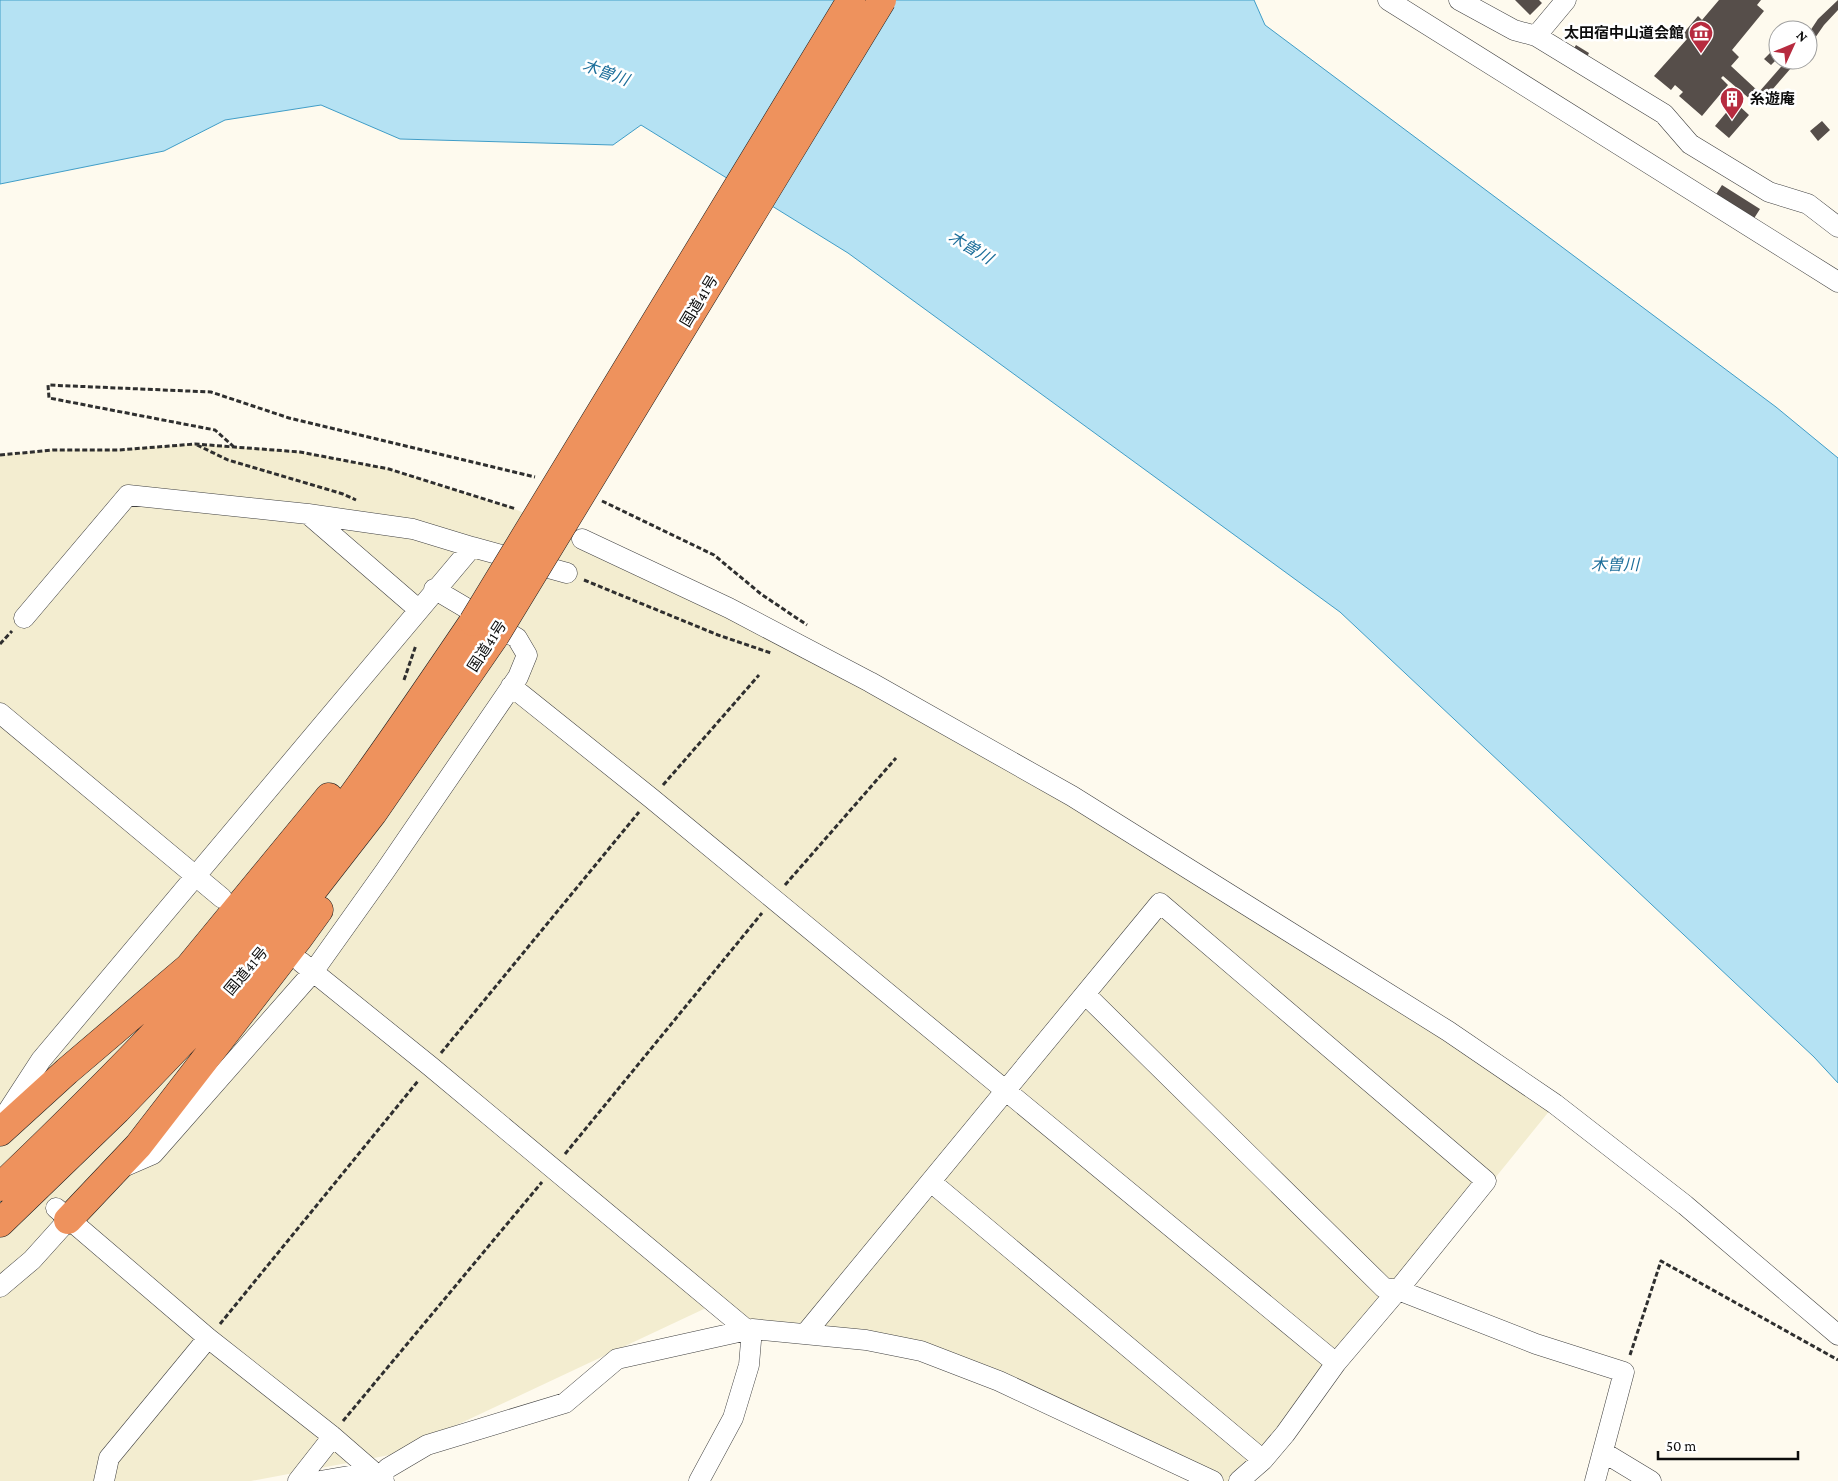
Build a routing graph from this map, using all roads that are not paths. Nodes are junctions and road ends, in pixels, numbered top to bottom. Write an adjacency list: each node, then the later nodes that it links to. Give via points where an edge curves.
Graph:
1 (850, 0): 16 (highway, 国道41号, bridge)
2 (882, 0): 16 (highway, 国道41号, bridge)
3 (1388, 0): 8 (street)
4 (1459, 0): 6 (street, via 1514,30)
5 (1566, 0): 6 (street)
6 (1536, 36): 7 (street, via 1664,114 1690,144 1769,192 1808,204)
7 (1838, 227)
8 (1838, 282)
9 (308, 514): 11 (street, via 412,529); 14 (street); 15 (street, via 128,495)
10 (582, 539): 37 (street, via 730,608 870,682 1072,796 1448,1031 1555,1104 1685,1205)
11 (472, 547): 12 (street); 13 (street)
12 (567, 574)
13 (434, 589): 14 (street); 18 (street, via 517,638 527,655)
14 (418, 609): 21 (street)
15 (24, 618)
16 (484, 629): 17 (highway, 国道41号); 20 (highway, 国道41号)
17 (432, 682): 27 (highway, via 409,699 189,967); 30 (highway, 国道41号, via 352,796 269,904 186,1000)
18 (511, 686): 23 (street, via 385,871); 25 (street)
19 (0, 713): 21 (street)
20 (372, 813): 28 (highway, via 351,865 298,940 138,1146); 32 (highway, 国道41号, via 289,921 214,1009 117,1110)
21 (194, 876): 22 (street); 26 (street, via 41,1060)
22 (222, 898)
23 (307, 967): 28 (street, via 153,1154); 35 (street)
24 (1085, 994): 25 (street); 34 (street, via 1384,1288); 34 (street, via 1160,903 1486,1182)
25 (1006, 1091): 29 (street); 39 (street)
26 (0, 1123)
27 (0, 1132)
28 (115, 1171): 31 (highway)
29 (931, 1182): 36 (street); 42 (street)
30 (0, 1187)
31 (62, 1214): 33 (street, via 32,1260); 38 (street)
32 (0, 1223)
33 (0, 1287)
34 (1398, 1290): 39 (street); 41 (street, via 1536,1344 1624,1372)
35 (750, 1330): 36 (street); 43 (street, via 617,1359 565,1404 427,1445); 47 (street, via 749,1365 733,1418)
36 (806, 1334): 48 (street, via 866,1340 921,1351 999,1381)
37 (1838, 1334)
38 (208, 1338): 40 (street); 44 (street, via 108,1458)
39 (1336, 1363): 42 (street)
40 (331, 1435): 43 (street); 45 (street, via 328,1444)
41 (1602, 1452): 50 (street); 51 (street)
42 (1263, 1460): 49 (street)
43 (378, 1477): 46 (street)
44 (104, 1481)
45 (298, 1481)
46 (320, 1481)
47 (699, 1481)
48 (1213, 1481)
49 (1239, 1481)
50 (1595, 1481)
51 (1651, 1481)

